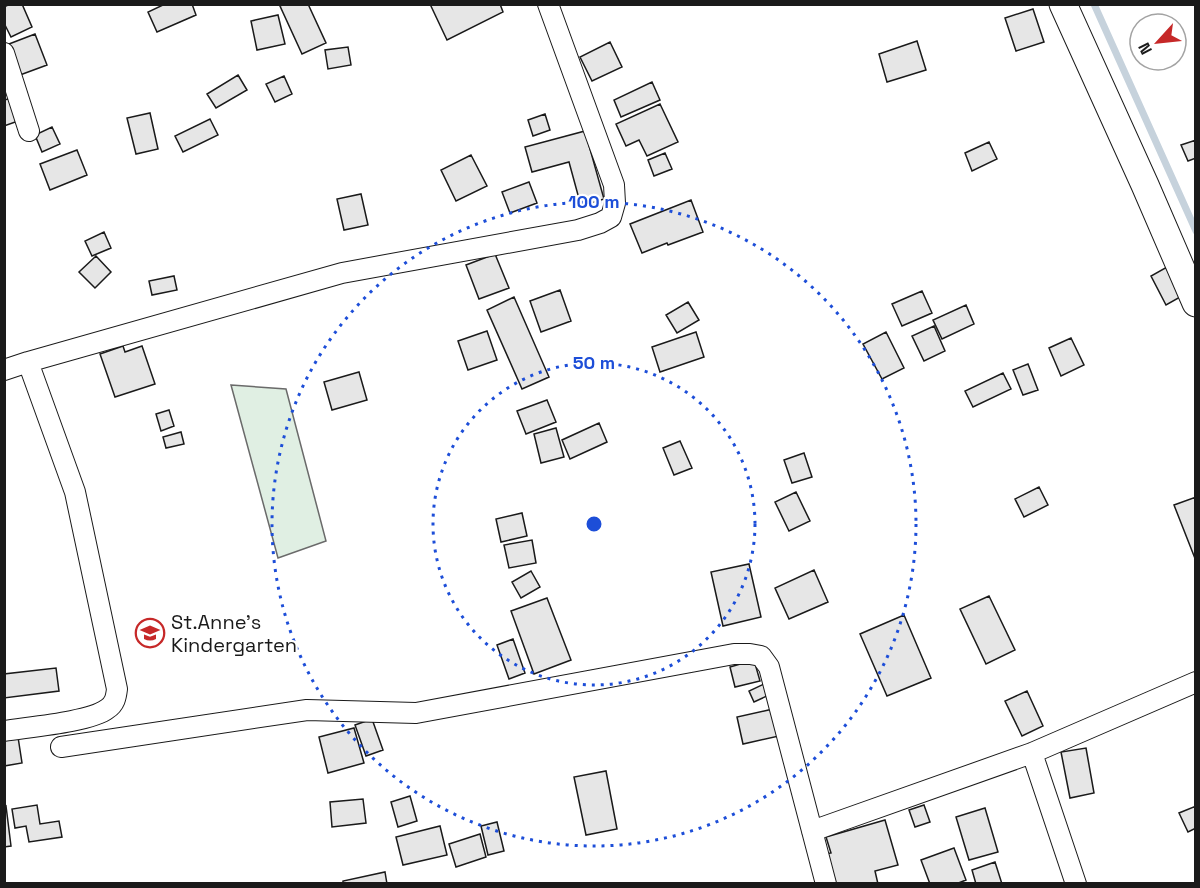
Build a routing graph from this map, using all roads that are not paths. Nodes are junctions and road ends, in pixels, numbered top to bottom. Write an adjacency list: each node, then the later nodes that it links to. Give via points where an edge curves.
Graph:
1 (548, 4): 6 (street, via 614,185 611,217 578,230 342,273)
2 (1063, 4): 5 (street)
3 (4, 53): 4 (street)
4 (29, 131)
5 (1196, 303)
6 (28, 362): 7 (street); 9 (street, via 75,492 117,688 115,702 107,710)
7 (4, 370)
8 (1196, 682): 11 (street)
9 (4, 731)
10 (61, 747): 12 (street, via 307,710 416,713 750,654 761,656 769,667)
11 (1032, 753): 12 (street); 14 (street)
12 (812, 831): 13 (street)
13 (826, 884)
14 (1076, 884)

